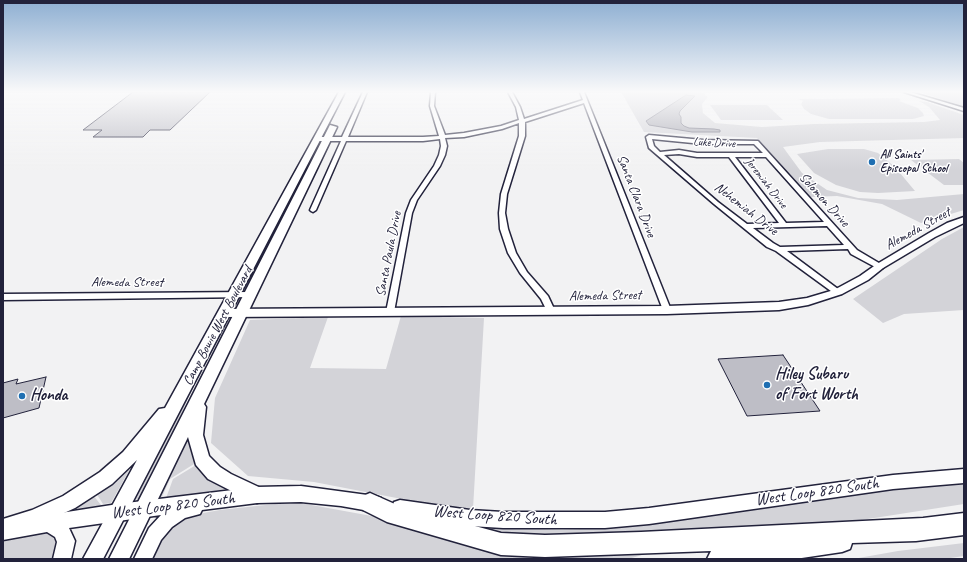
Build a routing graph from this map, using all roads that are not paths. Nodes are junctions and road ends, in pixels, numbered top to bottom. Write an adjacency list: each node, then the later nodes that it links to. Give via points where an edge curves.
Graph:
1 (331, 118): 9 (main road, Camp Bowie West Boulevard)
2 (335, 118): 9 (main road, Camp Bowie West Boulevard)
3 (354, 118): 10 (street)
4 (436, 118): 8 (street, Santa Paula Drive)
5 (531, 118): 7 (street)
6 (593, 118): 27 (street, Santa Clara Drive)
7 (522, 121): 8 (street, via 485,132); 28 (street, via 522,136 504,194 504,229 512,253 524,273 545,298)
8 (443, 138): 10 (street); 29 (street, Santa Paula Drive, via 442,155 409,213)
9 (322, 139): 10 (street); 24 (main road, Camp Bowie West Boulevard); 25 (main road, Camp Bowie West Boulevard)
10 (345, 139): 15 (street)
11 (756, 142): 12 (street, Nehemiah Drive, via 703,142 649,137 651,147); 14 (street, Solomon Drive)
12 (659, 154): 13 (street, Luke Drive, via 679,152); 19 (street, Nehemiah Drive)
13 (731, 155): 14 (street, Luke Drive); 18 (street, Jeremiah Drive)
14 (768, 155): 17 (street, Solomon Drive)
15 (313, 210)
16 (964, 220): 22 (street, Alemeda Street, via 932,234)
17 (829, 224): 18 (street); 20 (street, Solomon Drive)
18 (784, 225): 19 (street)
19 (746, 226): 21 (street, Nehemiah Drive, via 770,245)
20 (850, 248): 21 (street); 22 (street, Solomon Drive, via 860,257)
21 (780, 249): 23 (street, Nehemiah Drive)
22 (880, 266): 23 (street, Alemeda Street)
23 (838, 292): 27 (street, Alemeda Street, via 779,306)
24 (234, 295): 25 (street, Alemeda Street); 26 (street, Alemeda Street); 30 (main road, Camp Bowie West Boulevard)
25 (250, 295): 31 (main road, Camp Bowie West Boulevard)
26 (3, 297)
27 (667, 310): 28 (street, Alemeda Street)
28 (551, 311): 29 (street, Alemeda Street)
29 (390, 312): 31 (street, Alemeda Street)
30 (225, 313): 31 (street, Alemeda Street); 32 (main road, Camp Bowie West Boulevard)
31 (241, 313): 33 (main road, Camp Bowie West Boulevard)
32 (192, 376): 39 (main road, Camp Bowie West Boulevard); 43 (main road, via 153,429 129,457 106,478 69,502)
33 (200, 395): 35 (main road, via 195,434 202,460 225,480); 38 (main road, Camp Bowie West Boulevard)
34 (964, 476): 37 (main road, West Loop 820 South, via 894,482 605,520 470,518)
35 (257, 495): 36 (main road, West Loop 820 South); 37 (main road, West Loop 820 South, via 301,494)
36 (222, 499): 38 (main road, West Loop 820 South); 47 (main road, via 181,511 166,521 155,534)
37 (370, 503): 42 (highway, via 395,515 501,544 545,546 641,543)
38 (144, 509): 39 (main road, West Loop 820 South); 46 (main road, Camp Bowie West Boulevard)
39 (118, 512): 40 (main road, West Loop 820 South); 45 (main road, Camp Bowie West Boulevard)
40 (48, 523): 43 (main road, West Loop 820 South); 44 (main road, via 61,532 66,542)
41 (964, 524): 42 (highway)
42 (925, 529): 48 (highway)
43 (3, 530)
44 (62, 559)
45 (93, 559)
46 (118, 559)
47 (143, 559)
48 (718, 559)

